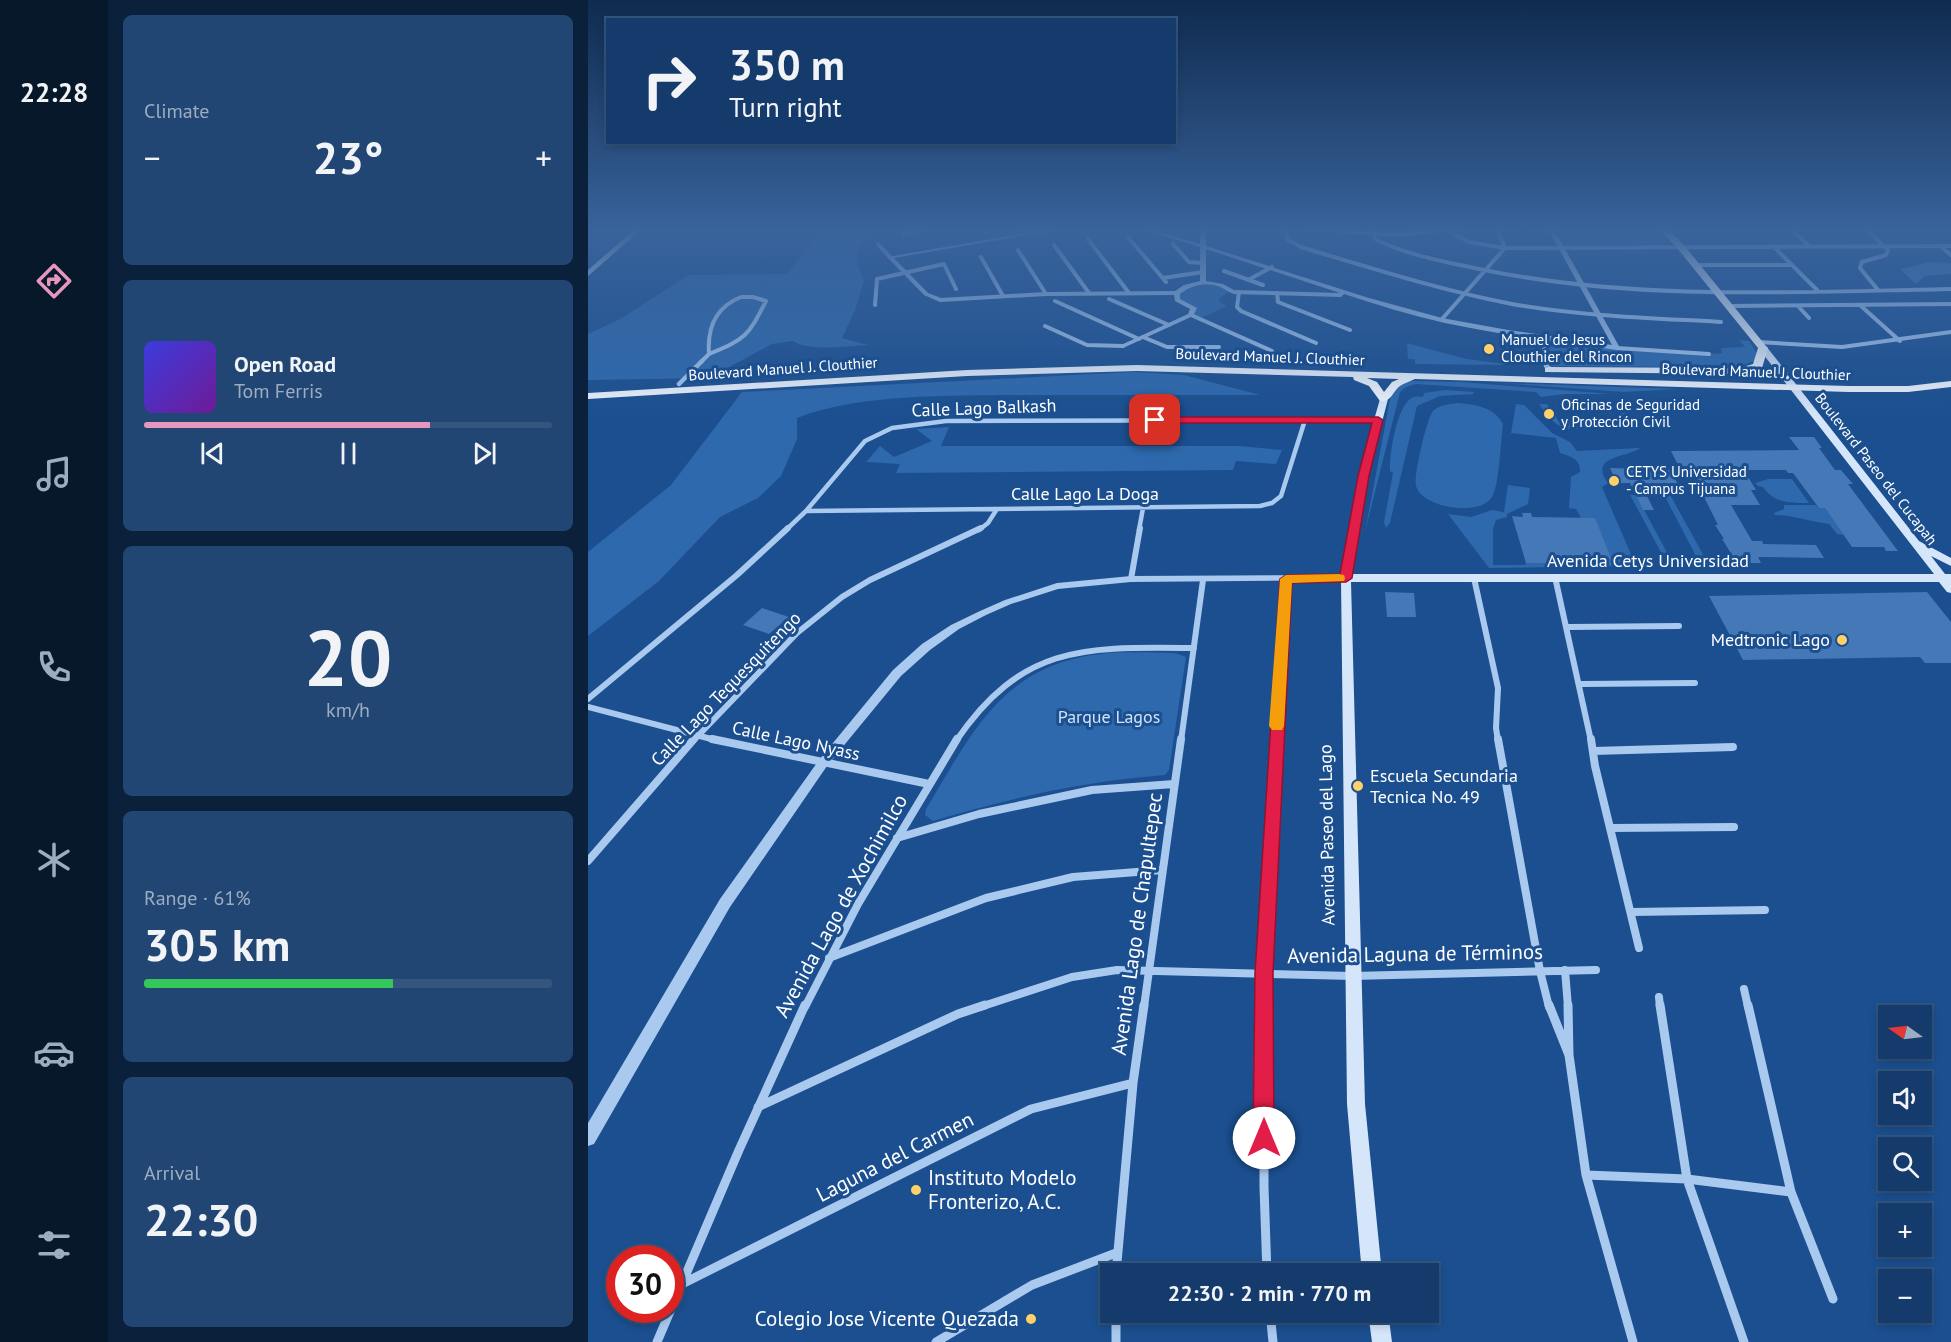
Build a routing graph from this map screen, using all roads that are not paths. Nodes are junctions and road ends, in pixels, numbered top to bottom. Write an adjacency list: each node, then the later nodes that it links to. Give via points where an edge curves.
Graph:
1 (876, 292): 24 (street)
2 (924, 292): 20 (street, via 935,299)
3 (1001, 292): 20 (street)
4 (1177, 292): 15 (street); 28 (street, via 1177,300 1194,308)
5 (1231, 292): 6 (street)
6 (1239, 292): 16 (street); 40 (street, via 1236,305 1241,311)
7 (1343, 292): 19 (street)
8 (1453, 292): 18 (street)
9 (1466, 292): 18 (street)
10 (1585, 292): 29 (street)
11 (1699, 292): 12 (street)
12 (1716, 292): 13 (street); 25 (main road, Boulevard Paseo del Cucapah)
13 (1754, 292)
14 (1089, 293): 15 (street); 17 (street)
15 (1129, 293)
16 (1277, 293): 19 (street); 35 (street, via 1278,302)
17 (1046, 294): 20 (street)
18 (1464, 294): 29 (street); 31 (street)
19 (1353, 295): 31 (street)
20 (1003, 296)
21 (1108, 299): 33 (street)
22 (1055, 302): 38 (street)
23 (1951, 304): 27 (street)
24 (875, 305)
25 (1729, 306): 26 (street); 41 (main road, Boulevard Paseo del Cucapah)
26 (1798, 306): 27 (street); 30 (street)
27 (1861, 306): 39 (street)
28 (1191, 315): 33 (street); 45 (street)
29 (1600, 315): 32 (street); 44 (street)
30 (1809, 318)
31 (1442, 320): 37 (street)
32 (1721, 322)
33 (1169, 325): 38 (street)
34 (1045, 326): 42 (street, via 1087,345)
35 (1350, 330)
36 (1951, 333): 39 (street)
37 (1535, 337): 44 (street); 48 (street, via 1543,342 1548,355 1546,366)
38 (1141, 338): 42 (street); 43 (street, via 1167,346)
39 (1900, 341): 41 (street, via 1842,347)
40 (1316, 343)
41 (1760, 345): 48 (main road, via 1758,366 1741,371); 63 (main road, Boulevard Paseo del Cucapah)
42 (1123, 346)
43 (1219, 347)
44 (1617, 348): 47 (street)
45 (1272, 351)
46 (709, 354): 46 (street, via 706,340 711,323 725,304 748,298 766,301 750,332 738,342); 53 (street)
47 (1709, 354)
48 (1552, 370): 49 (main road)
49 (1437, 371): 52 (main road, Boulevard Manuel J. Clouthier, via 1844,384 1900,384); 53 (main road, Boulevard Manuel J. Clouthier, via 1124,363)
50 (1340, 374): 51 (main road, Boulevard Manuel J. Clouthier); 56 (main road, Boulevard Manuel J. Clouthier, via 1137,368 967,373); 57 (main road, via 1373,384)
51 (1414, 376): 54 (main road, Boulevard Manuel J. Clouthier, via 1849,390); 57 (main road, via 1396,384)
52 (1951, 378)
53 (679, 384): 55 (main road, Boulevard Manuel J. Clouthier)
54 (1951, 384)
55 (588, 390)
56 (588, 396)
57 (1384, 399): 59 (main road, Avenida Paseo del Lago)
58 (1305, 420): 59 (street, Calle Lago Balkash); 61 (street, Calle Lago La Doga, via 1281,496 1272,503); 62 (street, Calle Lago Balkash, via 957,421 907,425 885,430 865,441)
59 (1378, 420): 67 (main road, Avenida Paseo del Lago)
60 (997, 508): 61 (street, Calle Lago La Doga); 62 (street, Calle Lago La Doga); 80 (street, Calle Lago Tequesquitengo, via 981,529 901,564 842,597 797,633)
61 (1143, 508): 69 (street)
62 (806, 511): 78 (street, Calle Lago Balkash, via 737,575)
63 (1914, 541): 64 (main road); 66 (main road, Boulevard Paseo del Cucapah)
64 (1951, 563)
65 (1555, 577): 66 (main road, Avenida Cetys Universidad); 68 (main road, Avenida Cetys Universidad); 74 (street)
66 (1946, 577): 72 (main road, Boulevard Paseo del Cucapah)
67 (1346, 578): 68 (main road, Avenida Cetys Universidad); 70 (street); 100 (main road, Avenida Paseo del Lago)
68 (1474, 578): 98 (street, via 1498,688 1496,728)
69 (1131, 579): 71 (street); 83 (street, via 1057,586 1008,602 955,627 897,673)
70 (1286, 579): 71 (street); 99 (street)
71 (1203, 580): 75 (street, Avenida Lago de Chapultepec)
72 (1951, 589)
73 (1679, 626): 74 (street)
74 (1568, 627): 77 (street)
75 (1194, 648): 84 (street, Avenida Lago de Xochimilco, via 1102,649 1062,656 1031,667 1001,687 978,711); 85 (street, Avenida Lago de Chapultepec)
76 (1695, 683): 77 (street)
77 (1582, 684): 82 (street)
78 (588, 699)
79 (588, 707): 80 (street, Calle Lago Nyass)
80 (697, 736): 83 (street, Calle Lago Nyass); 89 (street, Calle Lago Tequesquitengo)
81 (1733, 747): 82 (street)
82 (1593, 751): 87 (street)
83 (823, 763): 84 (street, Calle Lago Nyass); 106 (street, via 725,903)
84 (929, 784): 88 (street, Avenida Lago de Xochimilco)
85 (1174, 784): 88 (street, via 1092,790 979,814); 90 (street, Avenida Lago de Chapultepec)
86 (1734, 826): 87 (street)
87 (1611, 828): 92 (street)
88 (897, 838): 94 (street, Avenida Lago de Xochimilco)
89 (588, 861)
90 (1162, 870): 94 (street, via 1073,877 986,898); 95 (street, Avenida Lago de Chapultepec)
91 (1765, 910): 92 (street)
92 (1632, 912): 93 (street)
93 (1639, 948)
94 (828, 958): 105 (street, Avenida Lago de Xochimilco)
95 (1148, 970): 99 (street, Avenida Laguna de Términos); 104 (street, Avenida Lago de Chapultepec); 105 (street, Avenida Laguna de Términos, via 1072,977 958,1014)
96 (1565, 970): 97 (street, Avenida Laguna de Términos); 98 (street, Avenida Laguna de Términos); 103 (street)
97 (1596, 970)
98 (1540, 971): 100 (street, Avenida Laguna de Términos); 103 (street, via 1551,1013)
99 (1264, 973): 100 (street, Avenida Laguna de Términos); 112 (street)
100 (1352, 976): 113 (main road, Avenida Paseo del Lago, via 1356,1104)
101 (1744, 989): 109 (street)
102 (1659, 997): 108 (street)
103 (1569, 1055): 107 (street)
104 (1133, 1083): 110 (street, Avenida Lago de Chapultepec); 115 (street, Laguna del Carmen, via 1031,1109)
105 (758, 1107): 114 (street, Avenida Lago de Xochimilco)
106 (588, 1138)
107 (1586, 1175): 108 (street); 126 (street)
108 (1687, 1179): 109 (street); 127 (street)
109 (1791, 1192): 116 (street)
110 (1116, 1252): 111 (street, Avenida Lago de Chapultepec); 122 (street, via 1032,1285)
111 (1116, 1263)
112 (1266, 1263)
113 (1371, 1263)
114 (684, 1279)
115 (684, 1283)
116 (1833, 1299)
117 (665, 1323): 121 (street, Avenida Lago de Xochimilco)
118 (1116, 1323): 123 (street)
119 (1271, 1323): 124 (street)
120 (1379, 1323): 125 (main road)
121 (657, 1342)
122 (936, 1342)
123 (1116, 1342)
124 (1273, 1342)
125 (1382, 1342)
126 (1633, 1342)
127 (1744, 1342)

